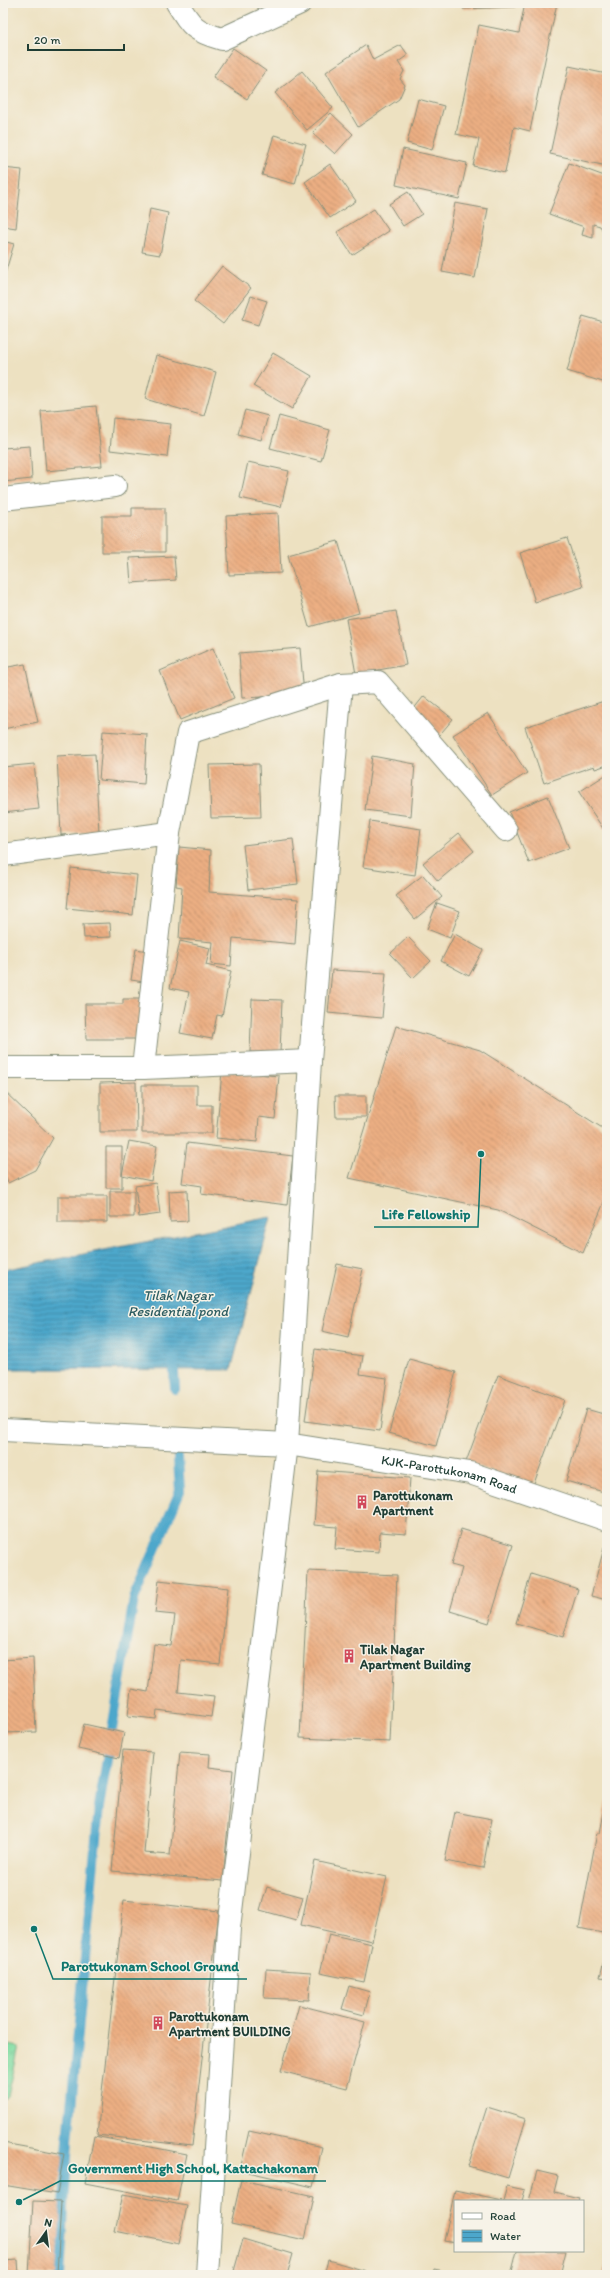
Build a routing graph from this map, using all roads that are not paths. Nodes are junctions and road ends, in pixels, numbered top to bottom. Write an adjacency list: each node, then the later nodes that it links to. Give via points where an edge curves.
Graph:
1 (177, 3): 2 (street, via 199,32 222,39)
2 (300, 3)
3 (115, 486): 4 (street)
4 (3, 499)
5 (340, 684): 6 (street, via 378,682); 7 (street, via 188,733); 9 (street)
6 (506, 830)
7 (169, 833): 8 (street); 11 (street)
8 (3, 855)
9 (310, 1061): 11 (street); 13 (street)
10 (3, 1068): 11 (street)
11 (143, 1068)
12 (3, 1430): 13 (street, KJK-Parottukonam Road)
13 (287, 1444): 14 (street, KJK-Parottukonam Road, via 470,1473); 15 (street, via 229,1928)
14 (607, 1520)
15 (207, 2275)

